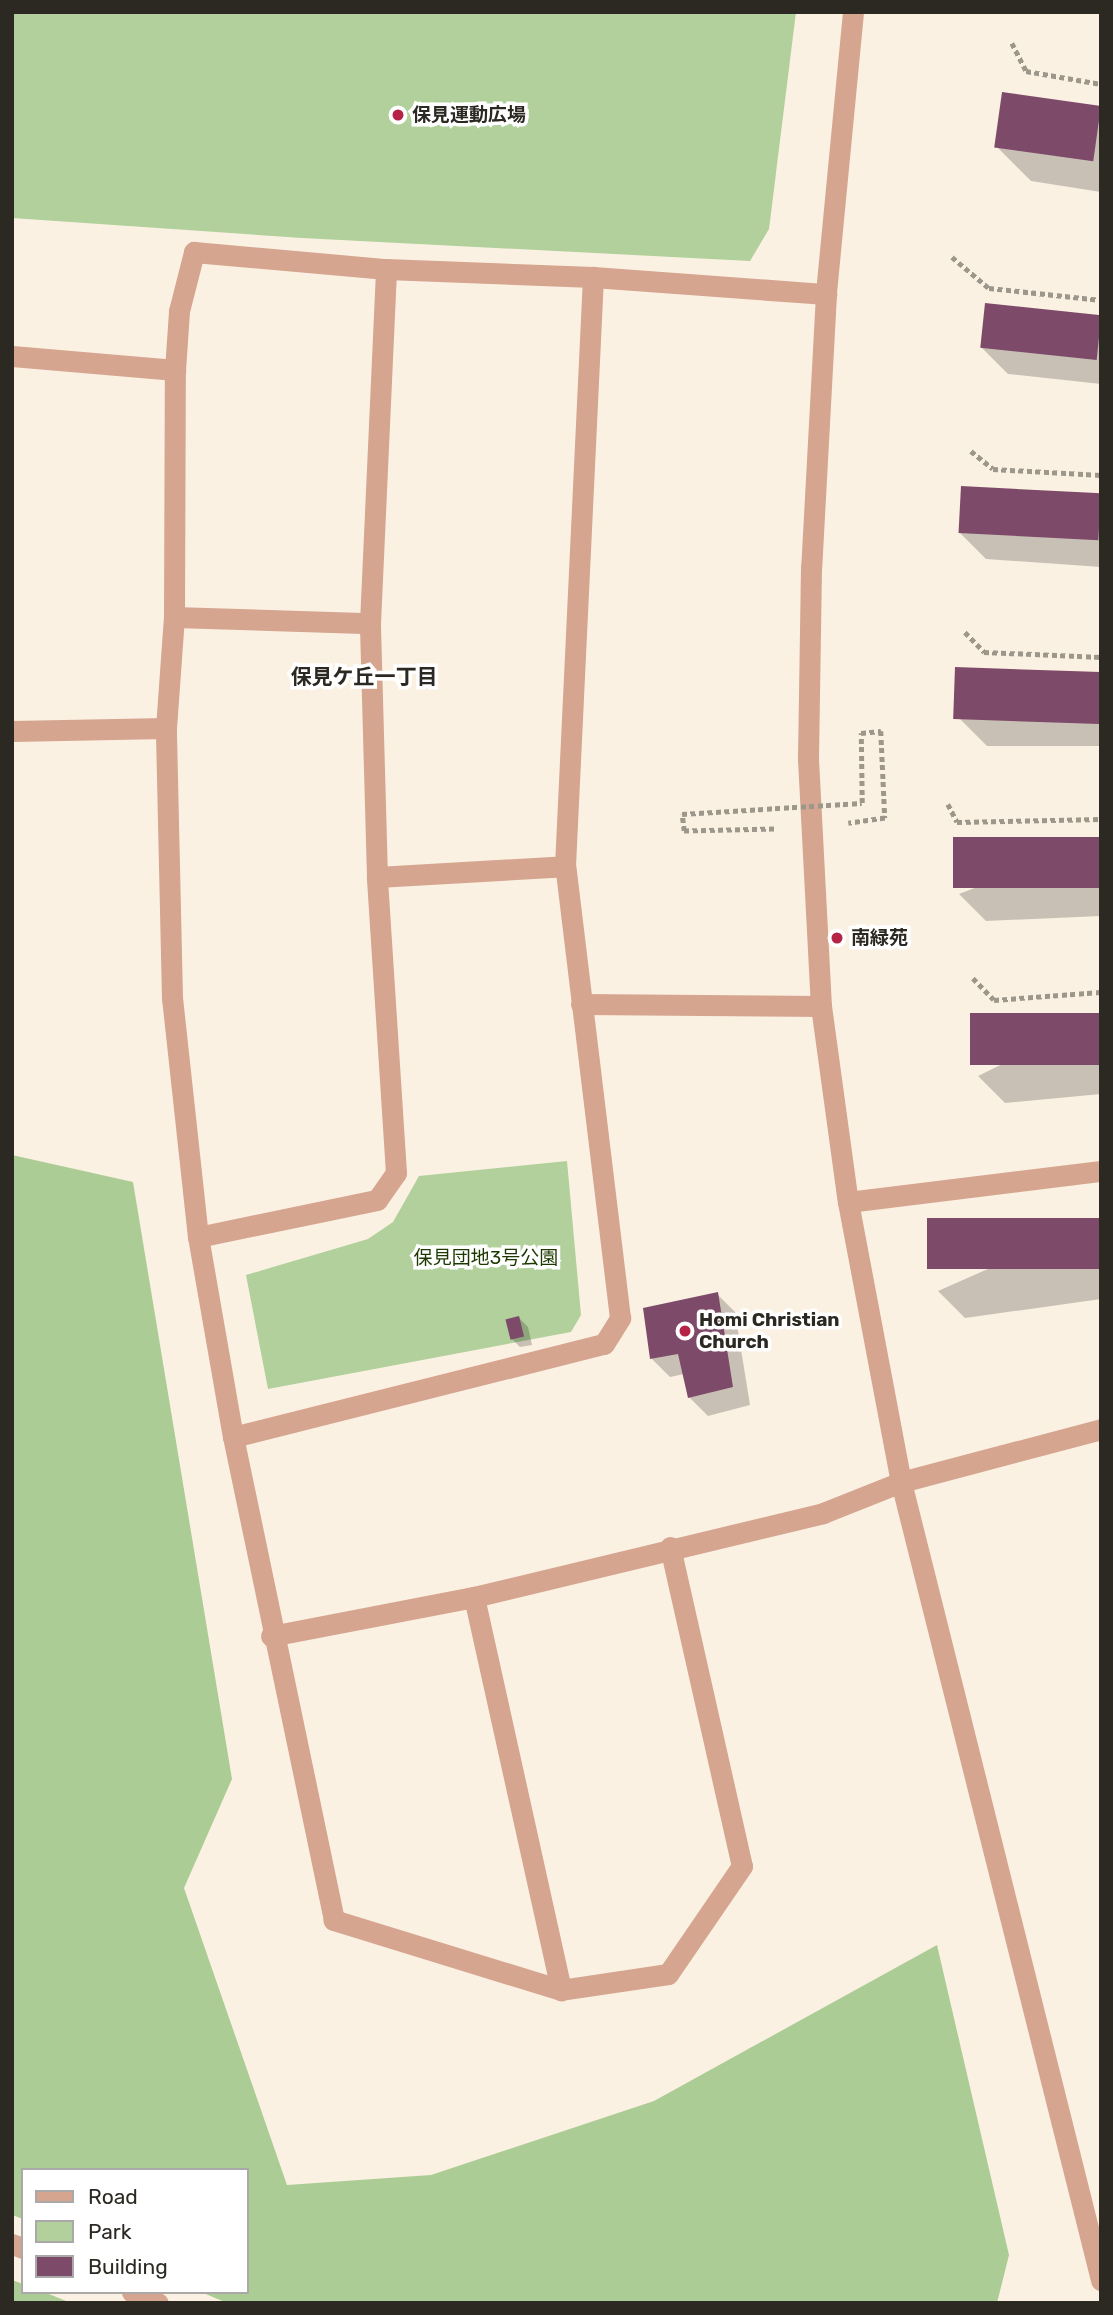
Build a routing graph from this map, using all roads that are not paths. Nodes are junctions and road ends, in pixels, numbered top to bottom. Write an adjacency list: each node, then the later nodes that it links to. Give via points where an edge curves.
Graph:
1 (853, 12): 4 (street)
2 (386, 269): 3 (street); 6 (street, via 194,253 179,311); 8 (street)
3 (593, 277): 4 (street); 11 (street)
4 (826, 294): 14 (street, via 811,568 808,759)
5 (12, 356): 6 (street)
6 (175, 370): 7 (street)
7 (174, 617): 8 (street); 9 (street)
8 (370, 623): 12 (street)
9 (166, 728): 10 (street); 17 (street, via 172,998)
10 (12, 731)
11 (565, 866): 12 (street); 13 (street)
12 (377, 877): 17 (street, via 396,1173 377,1200)
13 (581, 1004): 14 (street); 19 (street, via 620,1318 604,1344)
14 (821, 1006): 16 (street)
15 (1101, 1171): 16 (street)
16 (848, 1202): 20 (street)
17 (198, 1237): 19 (street)
18 (1101, 1429): 20 (street)
19 (233, 1437): 23 (street)
20 (901, 1482): 21 (street, via 849,1506); 25 (street)
21 (670, 1547): 22 (street); 24 (street, via 742,1866 668,1974)
22 (474, 1597): 23 (street); 24 (street)
23 (271, 1636): 24 (street, via 334,1920)
24 (561, 1990)
25 (1101, 2280)
26 (137, 2294): 27 (street)
27 (158, 2303)

